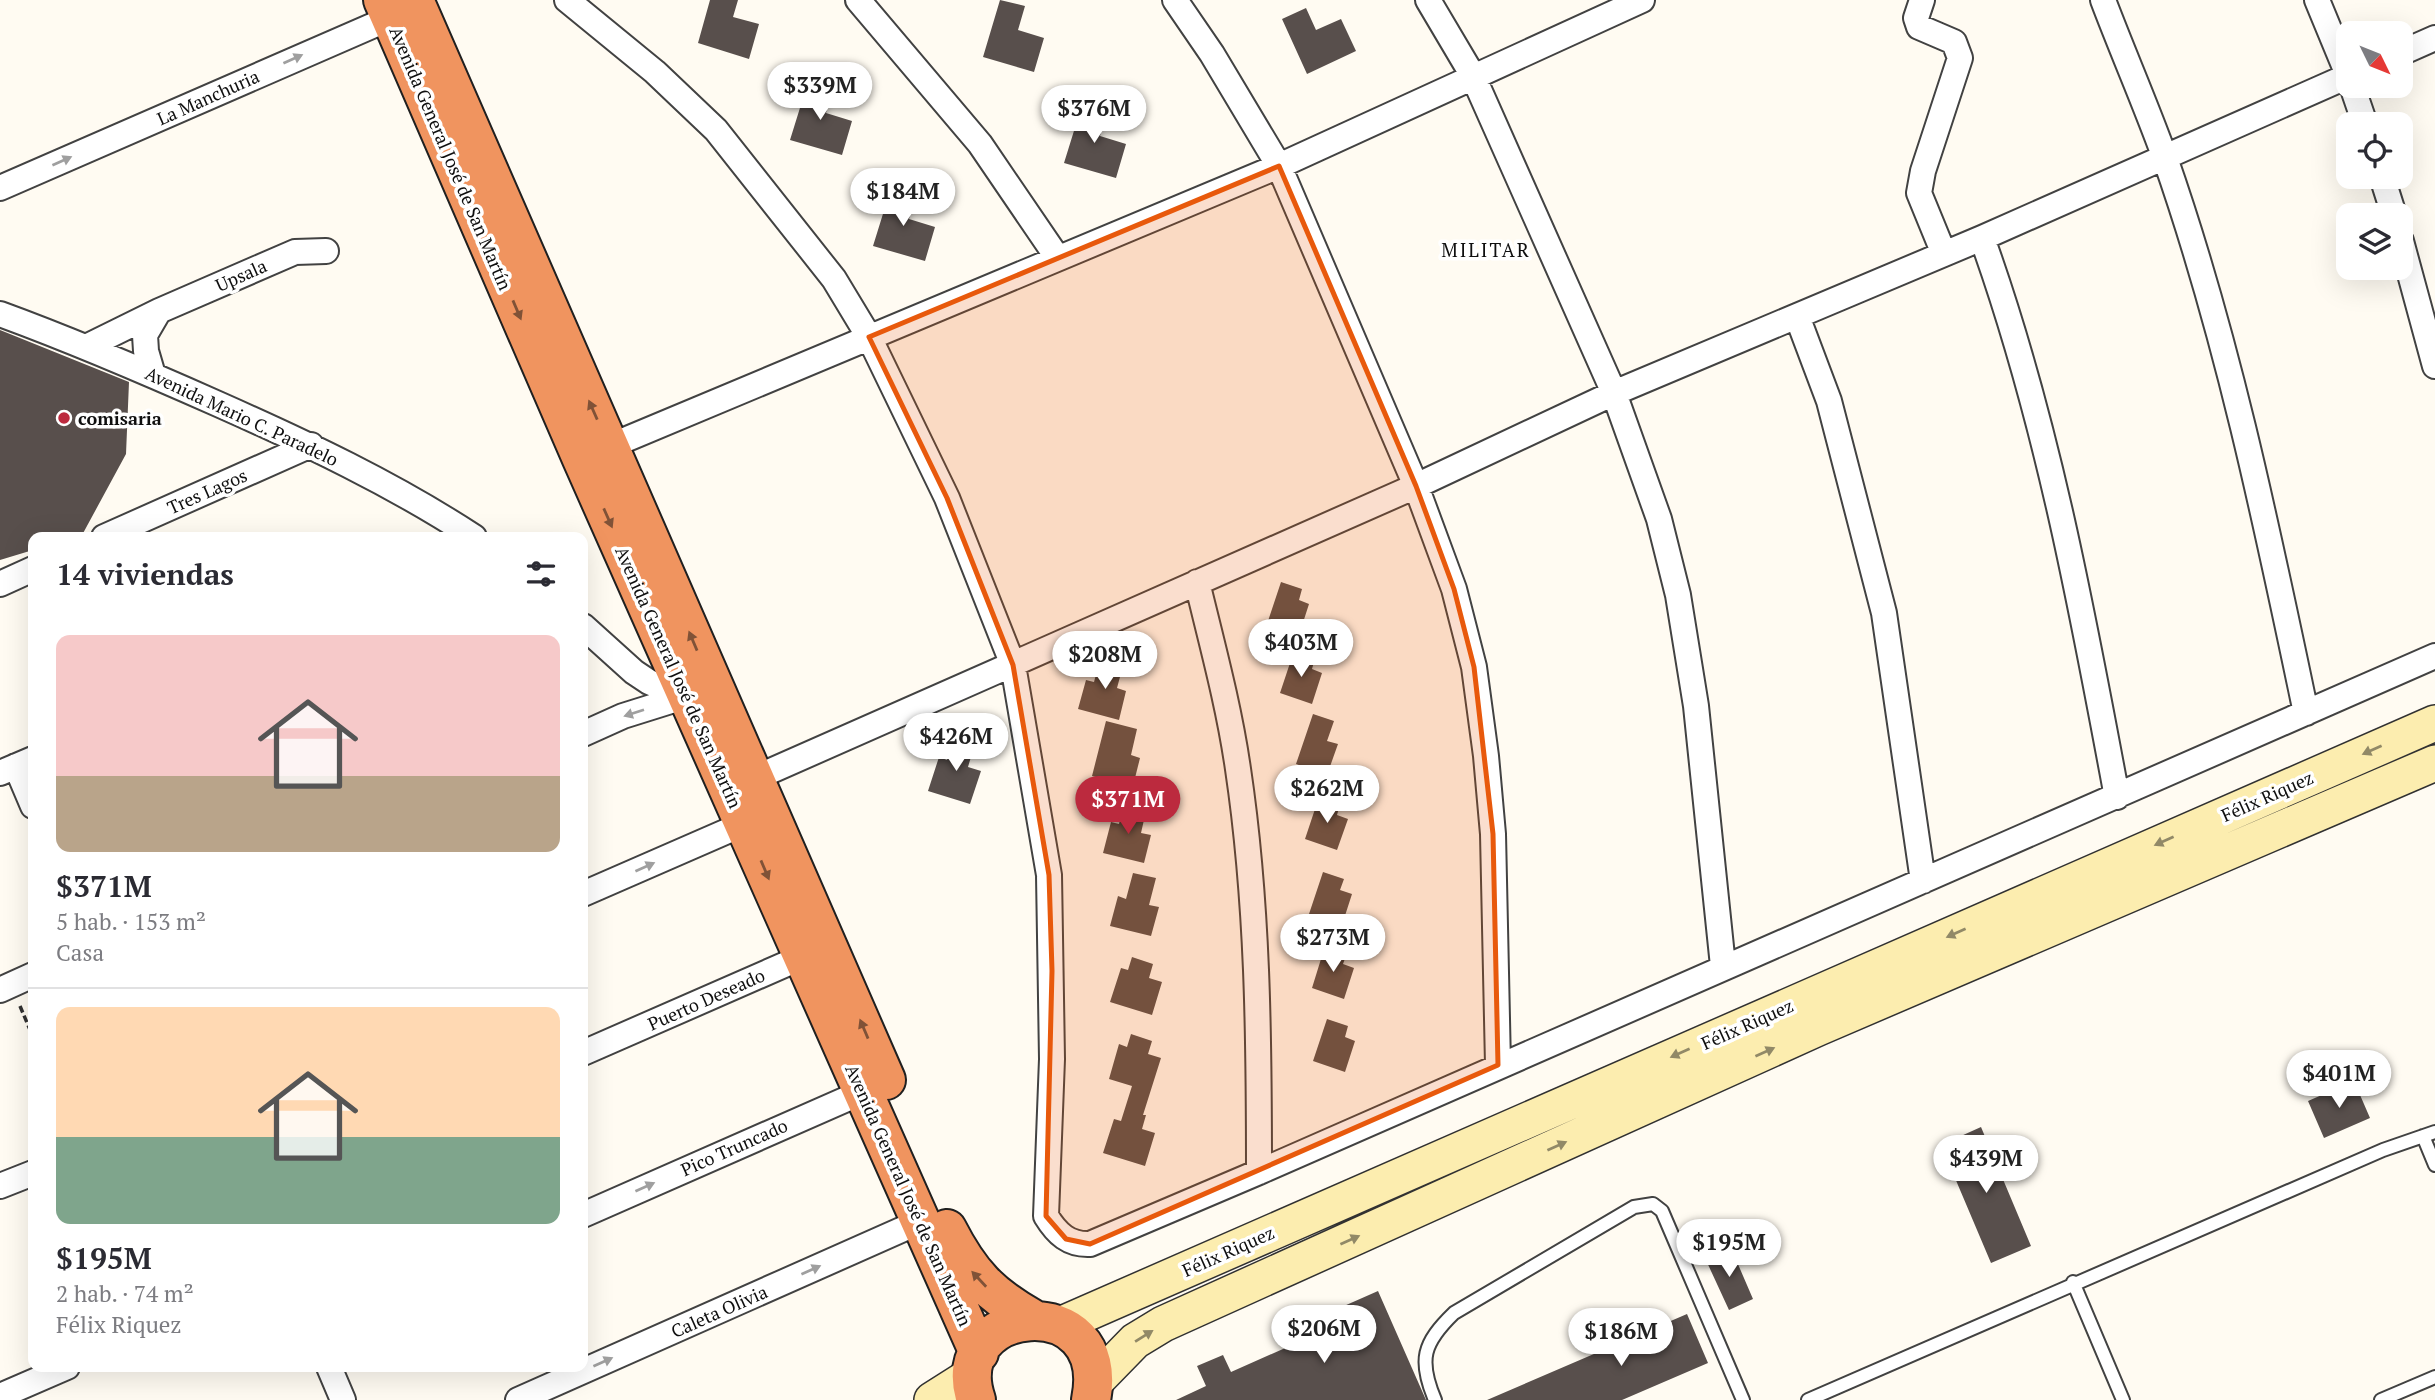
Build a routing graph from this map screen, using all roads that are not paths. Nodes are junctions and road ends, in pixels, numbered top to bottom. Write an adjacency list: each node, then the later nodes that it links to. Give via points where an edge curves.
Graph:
1 (567, 0): 26 (street, via 716,130 834,279)
2 (858, 0): 21 (street, via 980,144)
3 (1175, 0): 16 (street)
4 (1428, 0): 13 (street)
5 (1642, 0): 13 (street)
6 (1922, 0): 20 (street, via 1916,18 1919,27 1954,43 1960,58 1919,193)
7 (2102, 0): 15 (street)
8 (2317, 0): 11 (street)
9 (401, 6): 17 (street, La Manchuria, one-way to 9); 32 (highway, Avenida General José de San Martín)
10 (2435, 38): 12 (street)
11 (2336, 46)
12 (2413, 48)
13 (1473, 76): 16 (street); 30 (street)
14 (2336, 80): 15 (street)
15 (2165, 158): 18 (street); 43 (street, via 2252,464)
16 (1279, 166): 21 (street); 33 (street)
17 (0, 188)
18 (1982, 238): 20 (street); 50 (street, via 2008,309 2064,528)
19 (326, 251): 23 (street, Upsala, via 295,252)
20 (1944, 254): 25 (street)
21 (1057, 257): 26 (street)
22 (2412, 280): 28 (street)
23 (159, 312): 27 (street, Upsala); 29 (street, via 145,335)
24 (0, 314): 27 (street, Avenida Mario C. Paradelo)
25 (1797, 316): 30 (street); 52 (street, via 1829,401 1884,613)
26 (869, 337): 32 (street); 41 (street, via 947,498)
27 (88, 346): 29 (street, Avenida Mario C. Paradelo)
28 (2435, 366)
29 (153, 375): 31 (street, Avenida Mario C. Paradelo)
30 (1614, 393): 33 (street); 55 (street, via 1655,507 1678,595 1696,706)
31 (311, 445): 34 (street, Tres Lagos); 35 (street, Avenida Mario C. Paradelo)
32 (595, 453): 42 (highway, Avenida General José de San Martín)
33 (1416, 486): 37 (street); 57 (street, via 1454,589 1474,667 1493,835)
34 (115, 532)
35 (466, 532)
36 (28, 571): 38 (street)
37 (1197, 582): 41 (street); 61 (street, via 1238,767 1251,877 1258,968)
38 (0, 584)
39 (588, 632): 42 (street, via 649,682)
40 (2435, 656): 43 (street)
41 (1013, 665): 48 (street); 61 (street, via 1049,875 1052,1059 1046,1216 1066,1239 1090,1244)
42 (699, 691): 45 (street, one-way to 45); 48 (highway, Avenida General José de San Martín, via 734,735); 51 (highway, Avenida General José de San Martín)
43 (2306, 713): 50 (street)
44 (2435, 723): 67 (street, Félix Riquez, one-way to 67)
45 (588, 732)
46 (2435, 763): 74 (street, Félix Riquez, one-way to 46, via 1135,1341 1163,1324 1818,1028)
47 (16, 766): 49 (street)
48 (755, 778): 51 (highway, Avenida General José de San Martín)
49 (28, 794)
50 (2117, 797): 52 (street)
51 (757, 819): 53 (street, one-way to 51); 54 (highway, Avenida General José de San Martín)
52 (1923, 881): 55 (street)
53 (588, 892)
54 (816, 951): 56 (street, Puerto Deseado); 58 (highway, Avenida General José de San Martín)
55 (1723, 966): 57 (street)
56 (588, 1051)
57 (1498, 1065): 61 (street)
58 (875, 1087): 64 (street, Pico Truncado, one-way to 58); 65 (highway, Avenida General José de San Martín); 67 (highway, Avenida General José de San Martín, one-way to 58, via 1000,1300 968,1266)
59 (2429, 1134): 60 (lane); 66 (lane)
60 (2435, 1165)
61 (1259, 1172)
62 (28, 1175): 63 (street)
63 (0, 1186)
64 (588, 1213)
65 (919, 1222): 68 (street, Caleta Olivia, one-way to 65); 72 (highway, Avenida General José de San Martín)
66 (2073, 1282): 81 (lane); 82 (lane)
67 (1046, 1322): 72 (highway, Avenida General José de San Martín, via 1001,1328); 74 (highway, Avenida General José de San Martín, via 1084,1345 1092,1363)
68 (588, 1369)
69 (55, 1372): 75 (street)
70 (331, 1372): 76 (street)
71 (581, 1372): 77 (street, Caleta Olivia, one-way to 71)
72 (976, 1376): 78 (street)
73 (2435, 1377): 83 (lane)
74 (1093, 1391)
75 (0, 1396)
76 (343, 1400)
77 (518, 1400)
78 (932, 1400)
79 (1435, 1400): 80 (lane, via 1426,1378 1425,1352 1435,1332 1454,1313 1634,1207 1653,1204 1662,1211)
80 (1743, 1400)
81 (1808, 1400)
82 (2123, 1400)
83 (2381, 1400)

